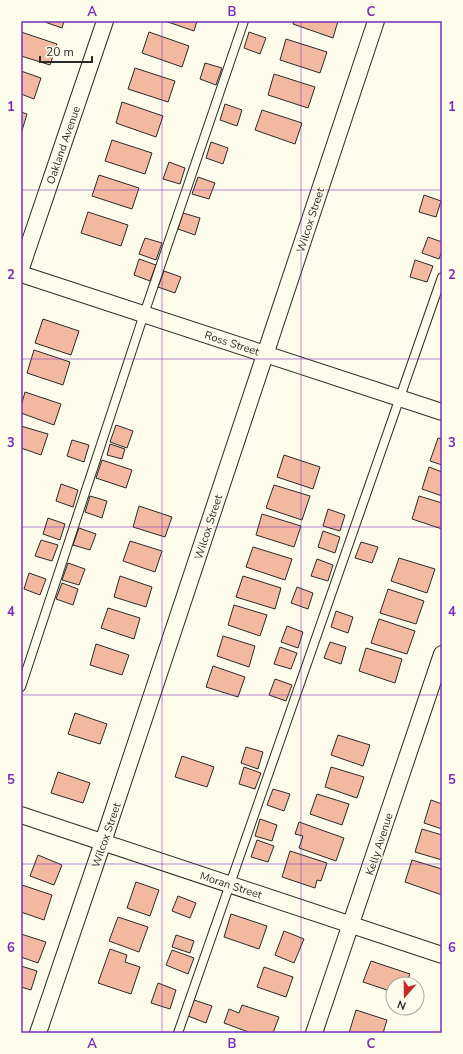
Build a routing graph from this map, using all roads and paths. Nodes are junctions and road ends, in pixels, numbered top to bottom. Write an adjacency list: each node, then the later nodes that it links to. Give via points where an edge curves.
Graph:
1 (105, 21): 4 (street, Oakland Avenue)
2 (244, 21): 7 (lane)
3 (376, 21): 8 (street, Wilcox Street)
4 (21, 268)
5 (21, 274): 7 (street, Ross Street)
6 (442, 277): 9 (lane)
7 (144, 314): 8 (street, Ross Street); 12 (lane)
8 (266, 354): 9 (street, Ross Street); 14 (street, Wilcox Street)
9 (401, 398): 10 (street, Ross Street); 15 (lane)
10 (442, 412)
11 (442, 654): 16 (street, Kelly Avenue)
12 (21, 686)
13 (21, 815): 14 (street, Moran Street)
14 (103, 842): 15 (street, Moran Street); 18 (street, Wilcox Street)
15 (229, 884): 16 (street, Moran Street); 19 (lane)
16 (352, 924): 17 (street, Moran Street); 20 (street, Kelly Avenue)
17 (442, 954)
18 (38, 1033)
19 (178, 1033)
20 (314, 1033)

